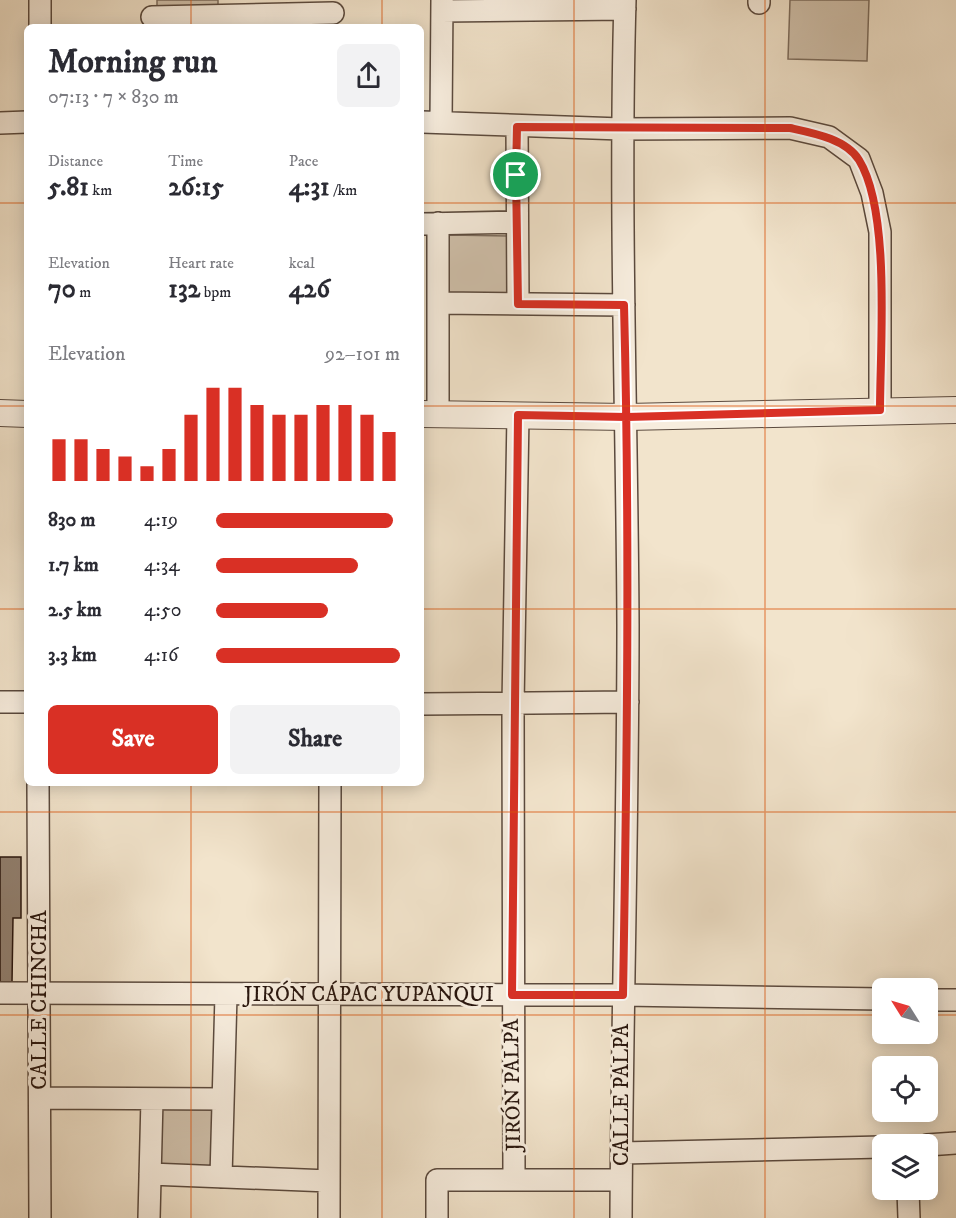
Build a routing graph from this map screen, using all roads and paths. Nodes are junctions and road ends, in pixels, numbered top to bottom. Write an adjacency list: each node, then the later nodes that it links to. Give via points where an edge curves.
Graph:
1 (40, 0): 8 (street)
2 (625, 4): 3 (street); 13 (street, CALLE PALPA)
3 (516, 5): 4 (street)
4 (442, 6): 10 (street)
5 (228, 9): 6 (street); 7 (street)
6 (333, 13)
7 (152, 15)
8 (40, 24)
9 (24, 122): 11 (street)
10 (431, 122): 12 (street)
11 (0, 123)
12 (517, 127): 13 (street); 14 (street)
13 (621, 129): 18 (street, CALLE PALPA); 19 (street, via 790,128 829,137 859,159 872,193 880,232)
14 (516, 222): 15 (street); 17 (street)
15 (430, 224): 16 (street)
16 (438, 303): 17 (street); 23 (street)
17 (518, 304): 18 (street)
18 (624, 305): 25 (street, CALLE PALPA)
19 (880, 410): 20 (street); 25 (street)
20 (956, 410)
21 (0, 413): 22 (street)
22 (24, 414)
23 (430, 414): 24 (street)
24 (518, 415): 25 (street); 30 (street, JIRÓN PALPA)
25 (627, 417): 28 (street, CALLE PALPA)
26 (0, 702): 27 (street)
27 (24, 702)
28 (628, 702): 30 (street); 38 (street, CALLE PALPA)
29 (424, 704): 30 (street)
30 (513, 705): 37 (street, JIRÓN PALPA)
31 (38, 786): 34 (street, CALLE CHINCHA)
32 (330, 786): 36 (street)
33 (0, 993): 34 (street, JIRÓN CÁPAC YUPANQUI)
34 (40, 993): 35 (street, JIRÓN CÁPAC YUPANQUI); 42 (street, CALLE CHINCHA)
35 (226, 994): 36 (street, JIRÓN CÁPAC YUPANQUI); 43 (street)
36 (328, 995): 37 (street, JIRÓN CÁPAC YUPANQUI); 53 (street)
37 (512, 995): 38 (street, JIRÓN CÁPAC YUPANQUI); 52 (street, JIRÓN PALPA)
38 (623, 995): 39 (street, JIRÓN CÁPAC YUPANQUI); 48 (street, CALLE PALPA)
39 (872, 999)
40 (938, 1000): 41 (street)
41 (956, 1000)
42 (40, 1098): 44 (street); 55 (street, CALLE CHINCHA)
43 (222, 1098): 44 (street); 50 (street)
44 (152, 1099): 49 (street)
45 (956, 1143): 46 (street)
46 (938, 1144)
47 (872, 1147): 48 (street)
48 (622, 1153): 51 (street, CALLE PALPA)
49 (150, 1174): 50 (street); 56 (street)
50 (221, 1177): 53 (street)
51 (621, 1179): 52 (street); 59 (street, CALLE PALPA)
52 (514, 1180): 58 (street, via 437,1180)
53 (329, 1181): 57 (street)
54 (908, 1200): 60 (street)
55 (40, 1218)
56 (149, 1218)
57 (329, 1218)
58 (437, 1218)
59 (621, 1218)
60 (909, 1218)

